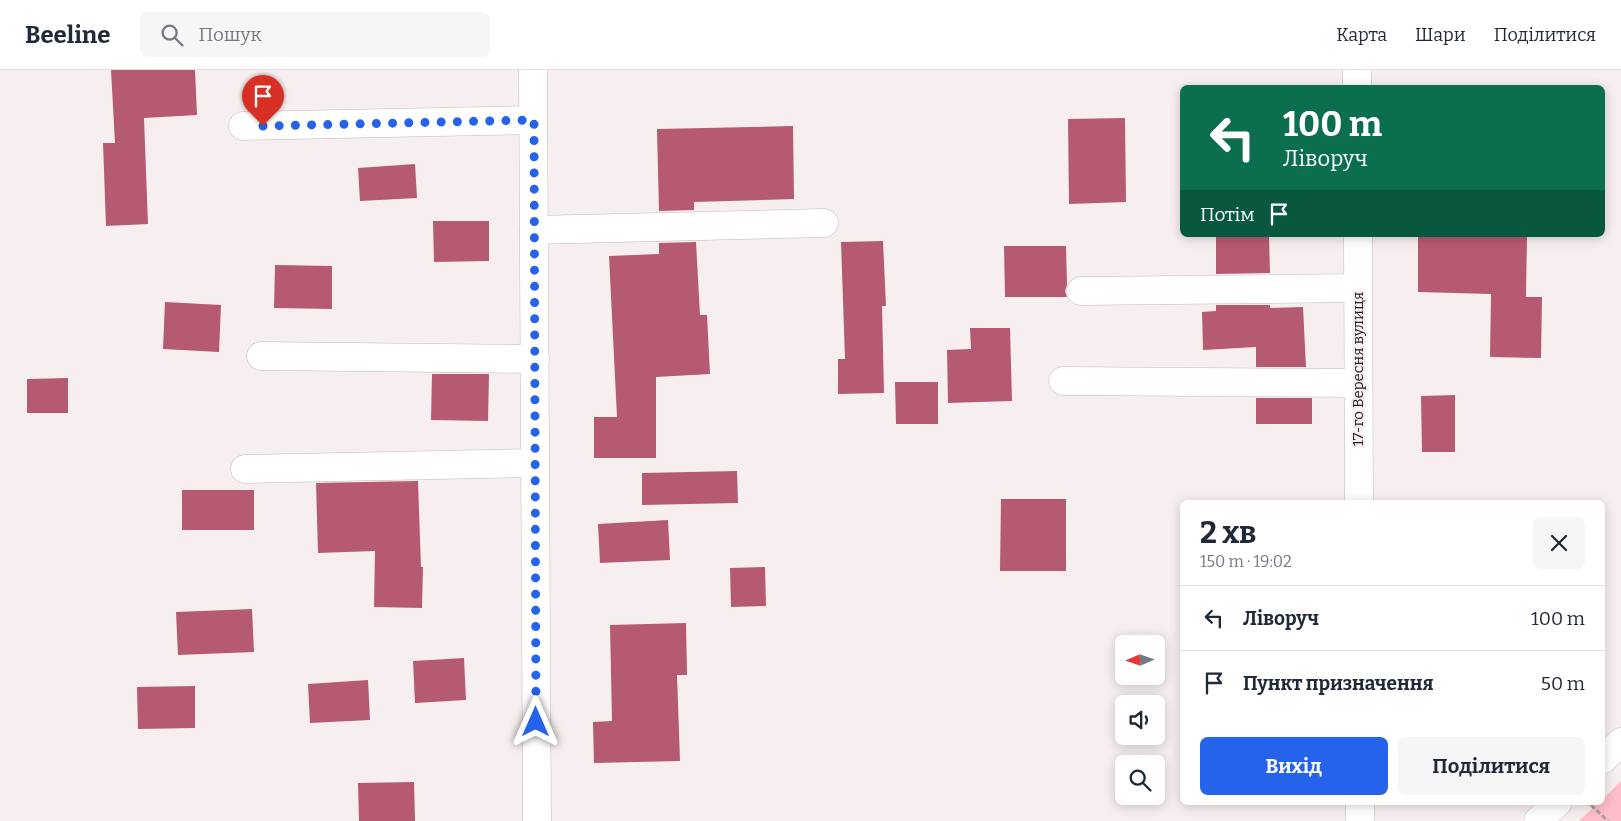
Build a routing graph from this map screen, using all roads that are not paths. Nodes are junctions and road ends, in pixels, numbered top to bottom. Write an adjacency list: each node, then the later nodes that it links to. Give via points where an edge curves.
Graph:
1 (533, 70): 4 (street)
2 (1357, 70): 3 (street)
3 (1357, 85)
4 (534, 120): 5 (street); 7 (street)
5 (244, 126)
6 (824, 223): 7 (street)
7 (534, 230): 12 (street)
8 (1358, 237): 9 (street, 17-го Вересня вулиця)
9 (1358, 288): 10 (street); 14 (street, 17-го Вересня вулиця)
10 (1081, 291)
11 (261, 356): 12 (street)
12 (535, 359): 15 (street)
13 (1063, 381): 14 (street)
14 (1358, 384): 17 (street, 17-го Вересня вулиця)
15 (535, 463): 16 (street); 22 (street)
16 (245, 469)
17 (1359, 500)
18 (1621, 742): 19 (street)
19 (1605, 757)
20 (1360, 805): 23 (street)
21 (1555, 805): 24 (street)
22 (537, 821)
23 (1360, 821)
24 (1538, 821)

